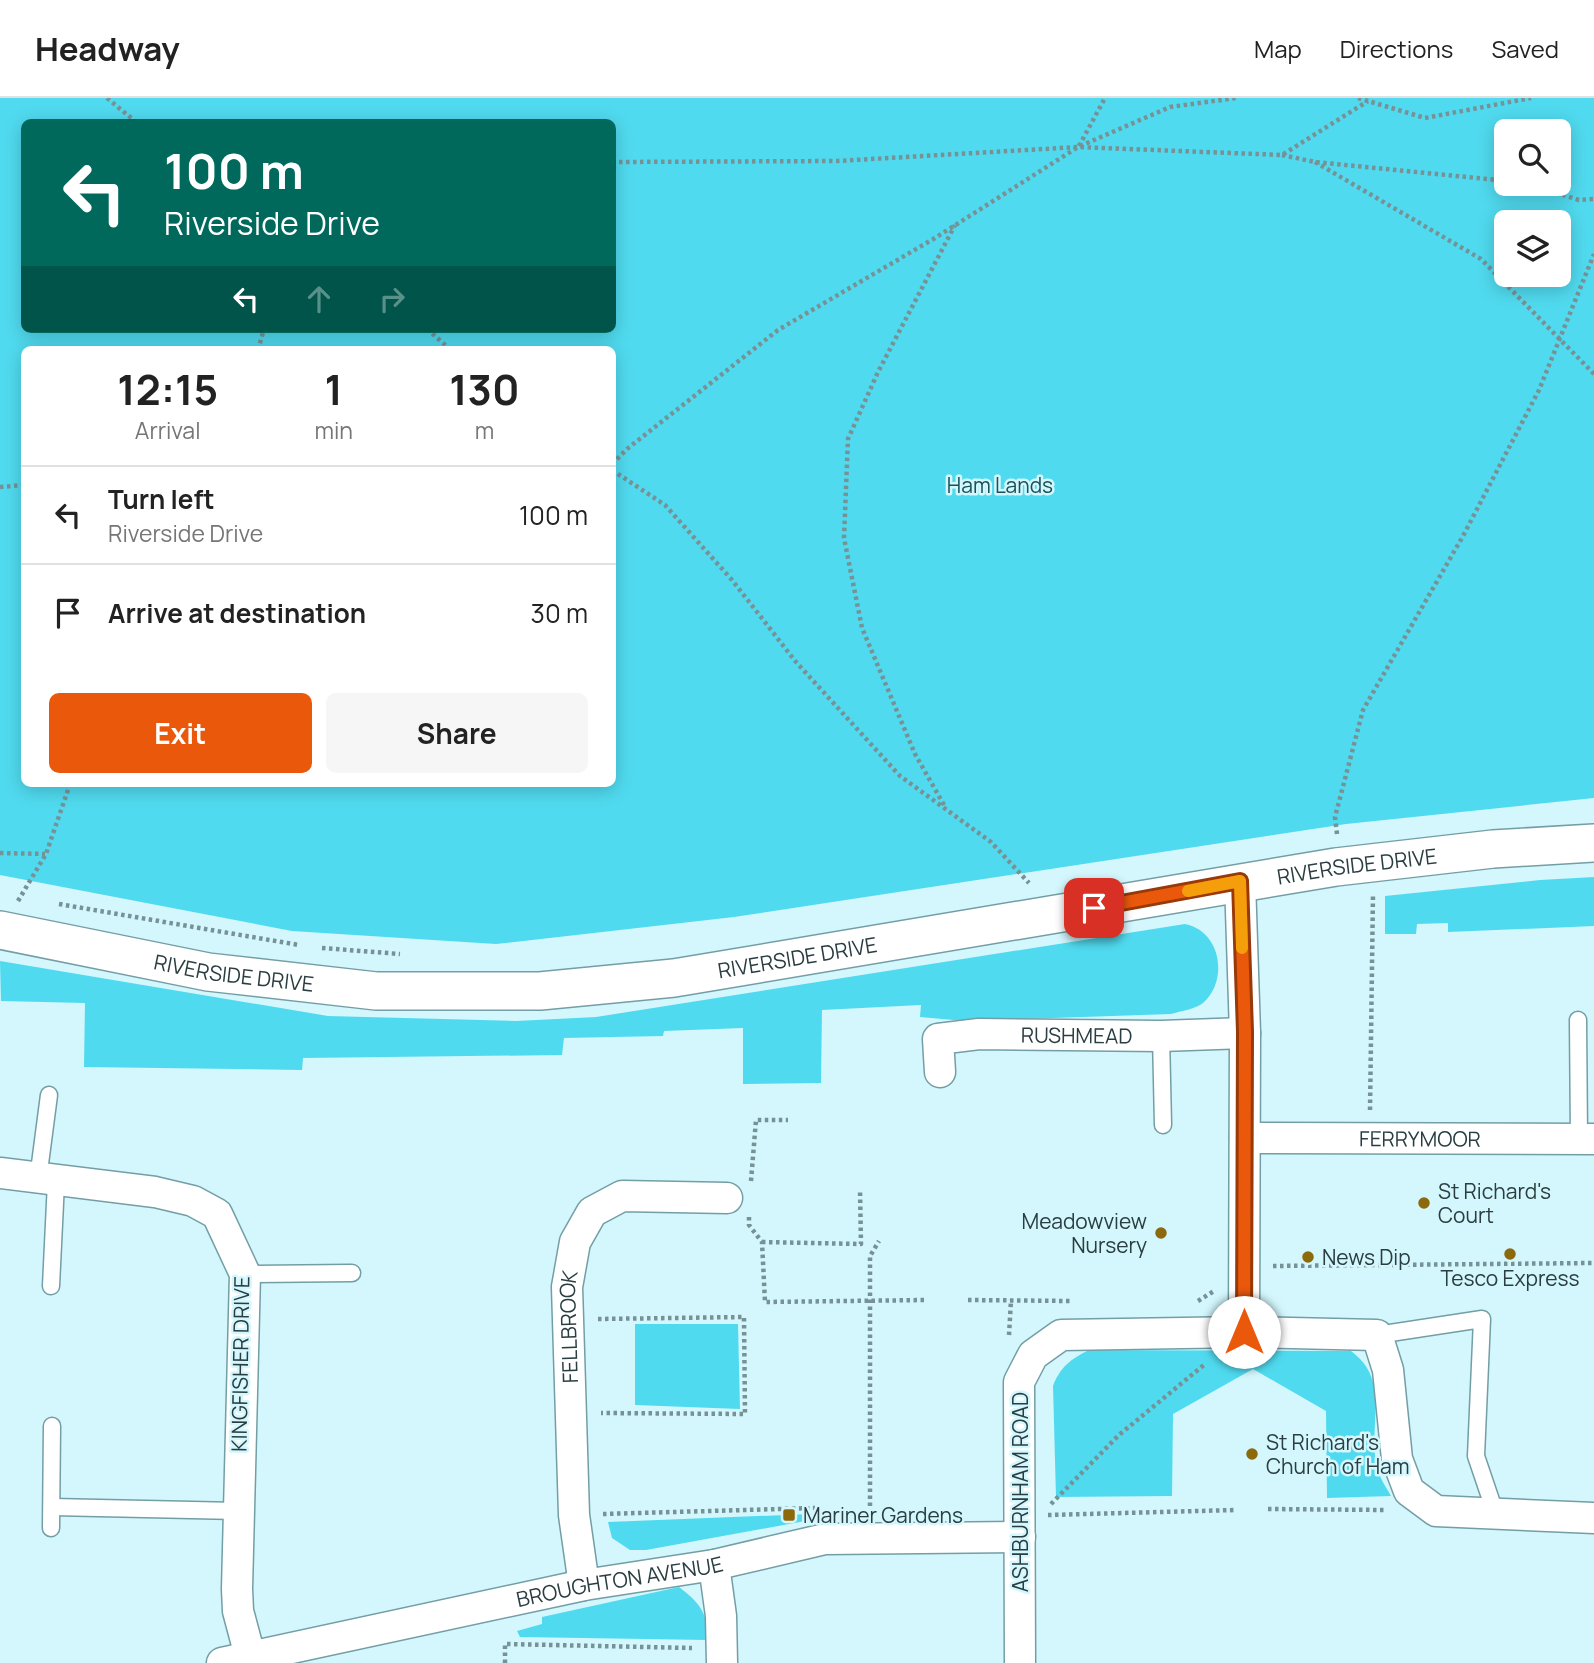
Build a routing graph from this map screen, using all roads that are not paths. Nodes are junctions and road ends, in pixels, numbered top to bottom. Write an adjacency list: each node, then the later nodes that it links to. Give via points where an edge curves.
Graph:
1 (1594, 843): 2 (street, RIVERSIDE DRIVE, via 1493,849)
2 (1240, 881): 3 (street, RIVERSIDE DRIVE, via 674,978 540,991 363,990 208,972); 5 (street)
3 (6, 931)
4 (1578, 1020): 11 (lane)
5 (1245, 1032): 6 (street, RUSHMEAD); 10 (street)
6 (1161, 1036): 7 (street, RUSHMEAD, via 979,1034 938,1040); 9 (lane)
7 (940, 1072)
8 (49, 1096): 13 (lane)
9 (1163, 1125)
10 (1245, 1138): 11 (street, FERRYMOOR); 18 (street)
11 (1587, 1139)
12 (0, 1173): 13 (street, KINGFISHER DRIVE)
13 (47, 1180): 16 (street, KINGFISHER DRIVE, via 193,1201 217,1214); 17 (lane)
14 (742, 1200): 28 (street, FELLBROOK, via 622,1196 592,1212 575,1242 567,1287 574,1515)
15 (352, 1273): 16 (lane)
16 (245, 1274): 22 (street, KINGFISHER DRIVE)
17 (51, 1286)
18 (1244, 1332): 19 (street, ASHBURNHAM ROAD); 26 (street, ASHBURNHAM ROAD, via 1060,1335 1033,1355 1019,1382)
19 (1377, 1335): 23 (street, via 1388,1370 1397,1460 1409,1491 1436,1511); 23 (lane, via 1482,1319 1476,1456)
20 (52, 1426): 21 (lane)
21 (52, 1507): 22 (lane); 25 (lane)
22 (238, 1511): 30 (street, KINGFISHER DRIVE, via 238,1611)
23 (1496, 1515): 24 (street)
24 (1594, 1518)
25 (51, 1528)
26 (1020, 1537): 27 (street, BROUGHTON AVENUE, via 825,1539); 33 (street, ASHBURNHAM ROAD)
27 (714, 1565): 28 (street, BROUGHTON AVENUE); 31 (street)
28 (584, 1585): 29 (street, BROUGHTON AVENUE)
29 (336, 1651): 30 (street, BROUGHTON AVENUE)
30 (250, 1656): 32 (street, BROUGHTON AVENUE)
31 (722, 1656)
32 (222, 1663)
33 (1020, 1663)

